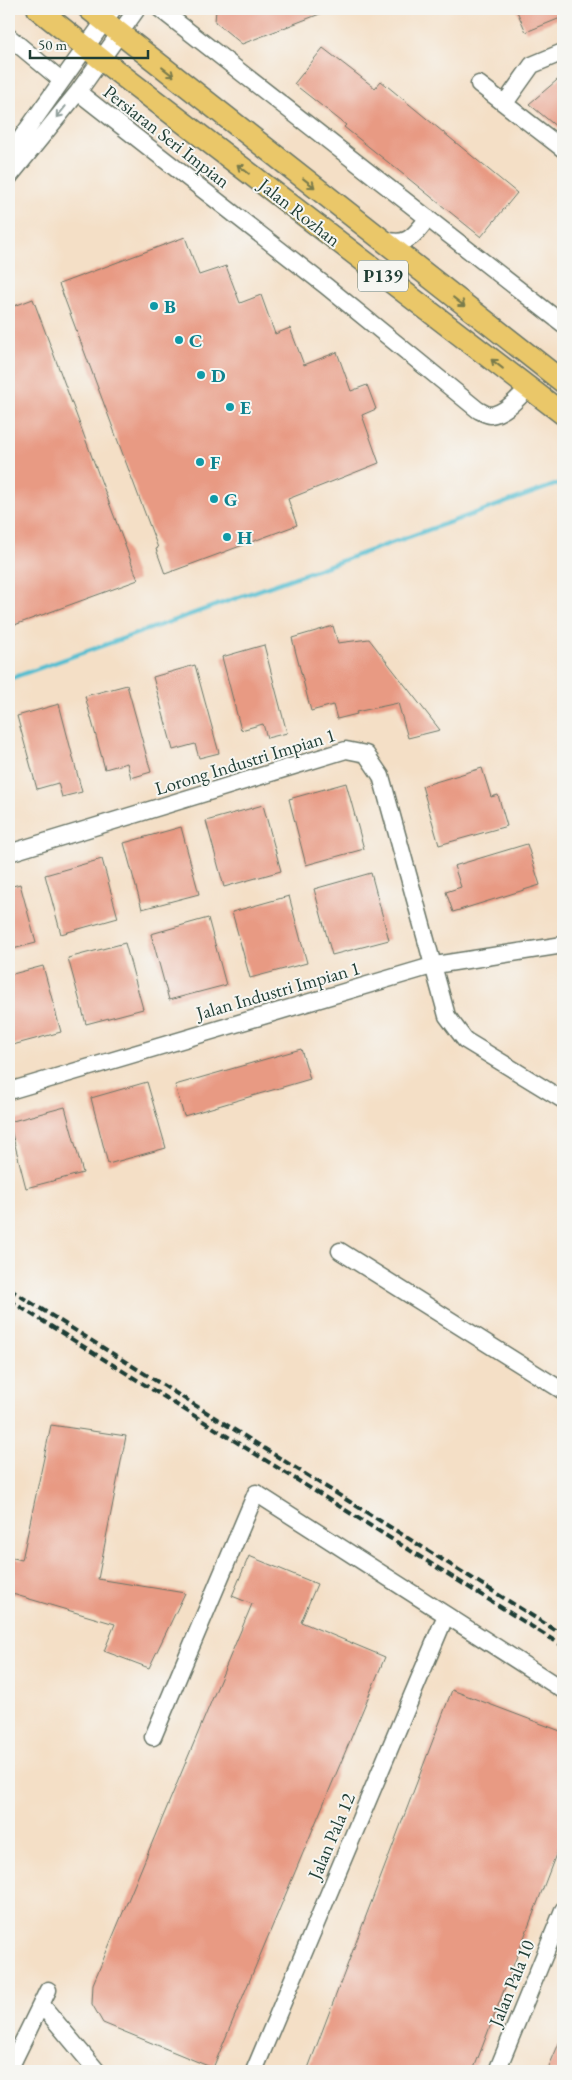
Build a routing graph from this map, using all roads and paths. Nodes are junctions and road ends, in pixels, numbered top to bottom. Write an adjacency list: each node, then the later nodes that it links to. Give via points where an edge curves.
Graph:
1 (38, 9): 7 (main road, Jalan Rozhan / P139)
2 (137, 9): 4 (street)
3 (167, 10): 15 (street)
4 (107, 18): 7 (street); 17 (main road, Jalan Rozhan / P139, one-way to 17)
5 (9, 37): 8 (street)
6 (563, 52): 11 (street, via 532,64)
7 (94, 54): 8 (street); 10 (street); 21 (main road, Jalan Rozhan / P139, one-way to 7)
8 (61, 80): 13 (street)
9 (479, 84): 11 (street)
10 (78, 92): 14 (street, one-way to 14); 21 (street, Persiaran Seri Impian, via 478,410 490,414 513,403)
11 (505, 103): 12 (street)
12 (563, 150)
13 (9, 154)
14 (9, 177)
15 (428, 218): 16 (street); 19 (street)
16 (413, 238): 17 (street, via 394,243); 18 (street)
17 (380, 239): 18 (main road, Jalan Rozhan / P139)
18 (421, 272): 20 (main road, Jalan Rozhan / P139, one-way to 20)
19 (563, 324)
20 (563, 382)
21 (528, 388): 22 (main road, Jalan Rozhan / P139)
22 (563, 414)
23 (9, 853): 25 (street, Lorong Industri Impian 1, via 346,750 366,754 380,776)
24 (563, 945): 25 (street, Jalan Industri Impian 1)
25 (435, 965): 26 (street, Jalan Industri Impian 1); 27 (street, Lorong Industri Impian 1, via 447,1016 465,1040)
26 (9, 1091)
27 (563, 1100)
28 (340, 1251): 29 (street)
29 (563, 1391)
30 (446, 1615): 31 (street); 32 (street, via 256,1493); 36 (street, Jalan Pala 12)
31 (563, 1690)
32 (153, 1737)
33 (563, 1910): 37 (street, Jalan Pala 10)
34 (9, 2070): 35 (street, via 44,1997)
35 (97, 2071)
36 (254, 2071)
37 (497, 2071)

